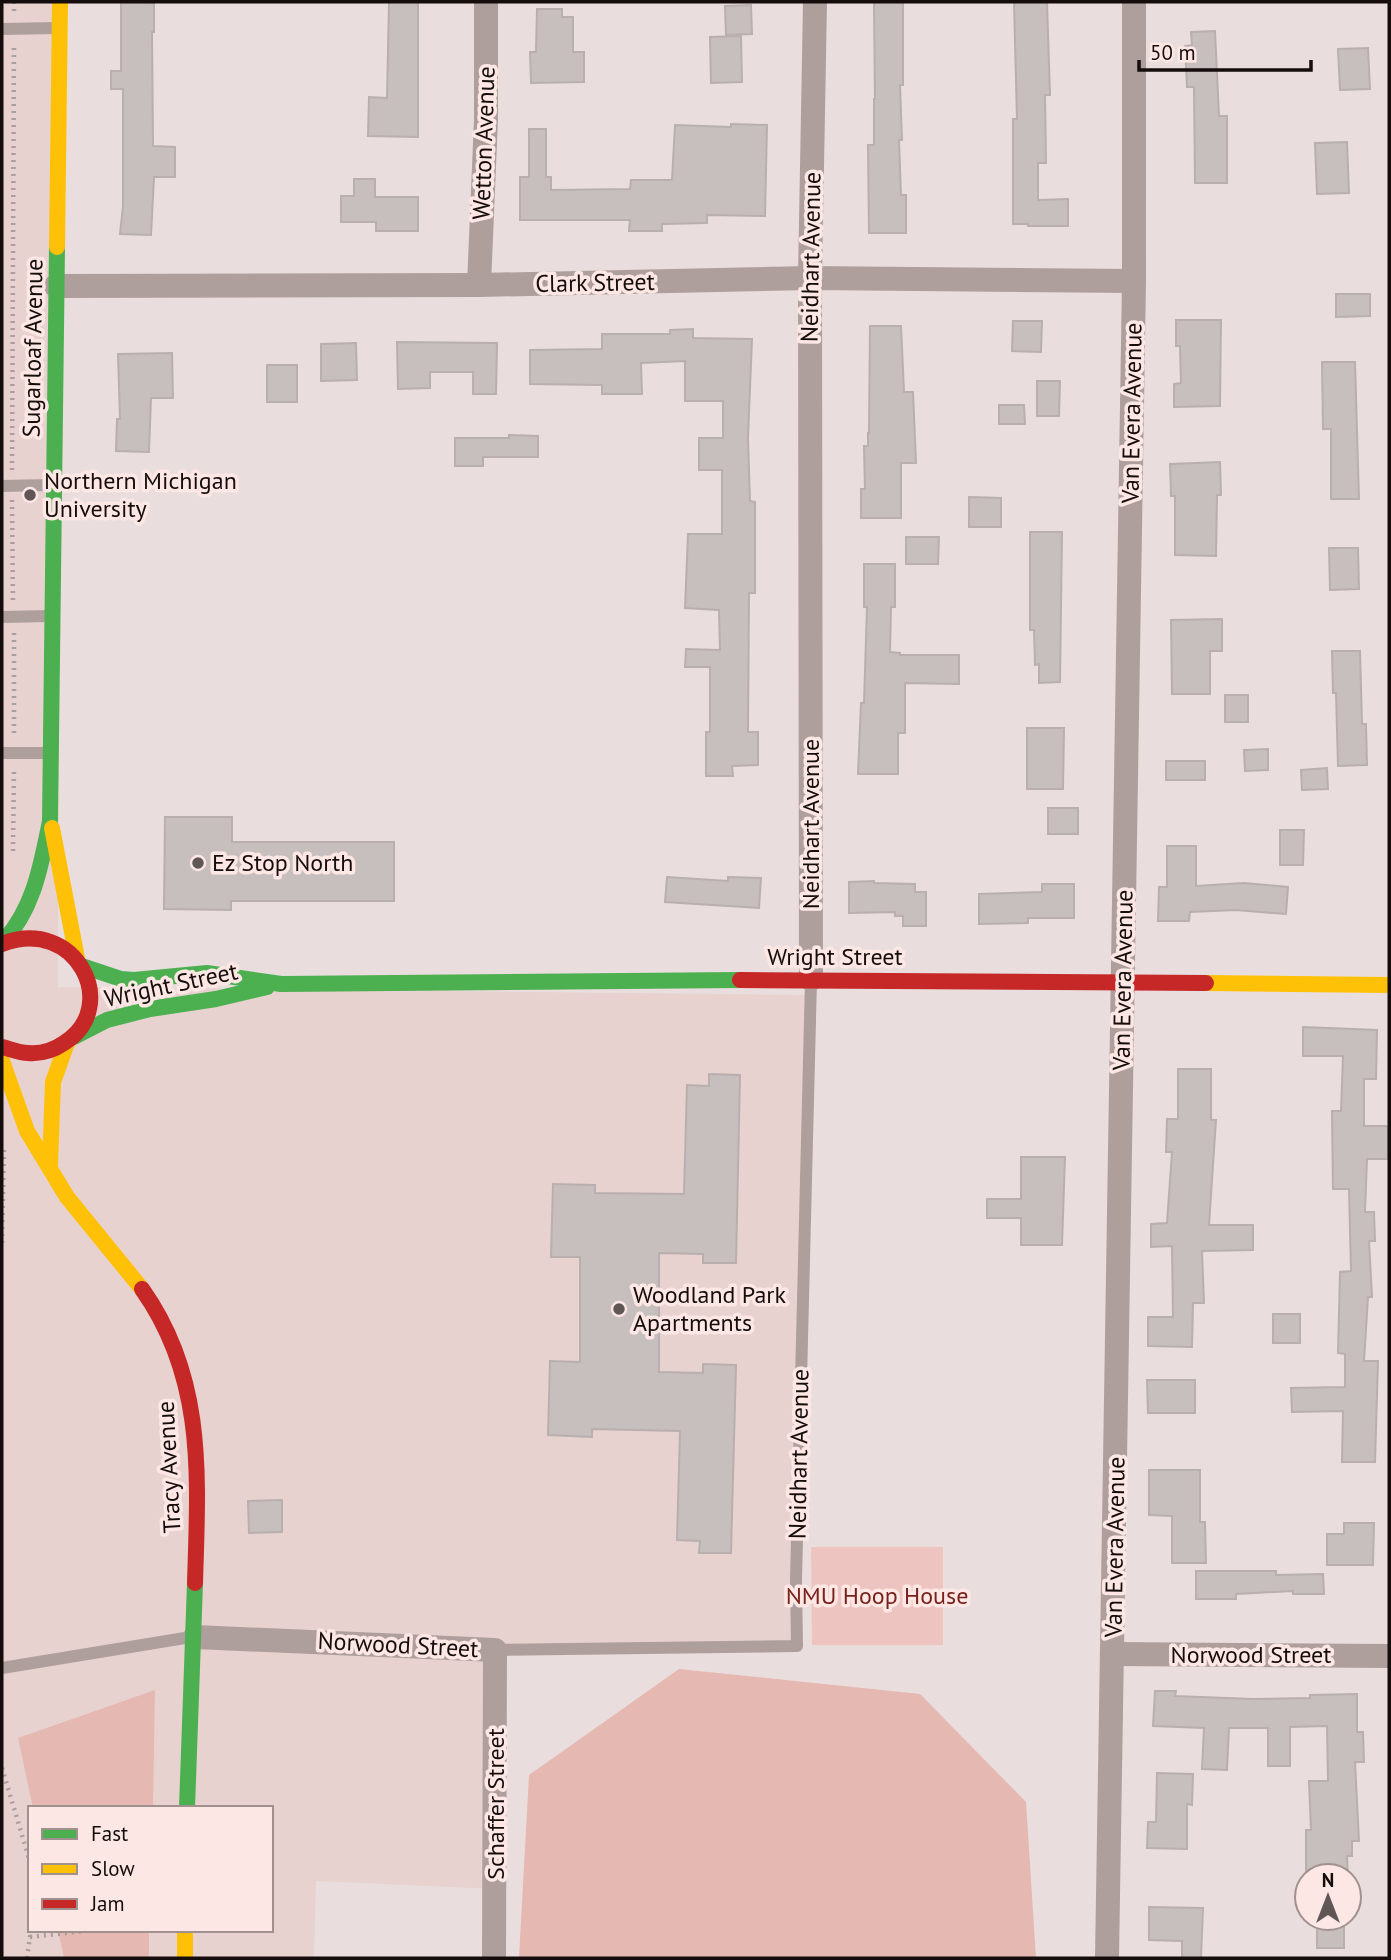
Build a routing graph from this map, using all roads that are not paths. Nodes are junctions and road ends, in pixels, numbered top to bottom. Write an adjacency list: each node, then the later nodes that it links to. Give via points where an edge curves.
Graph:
1 (60, 2): 5 (main road, Sugarloaf Avenue)
2 (486, 2): 9 (street, Wetton Avenue)
3 (815, 2): 7 (street, Neidhart Avenue)
4 (1134, 2): 8 (street, Van Evera Avenue)
5 (60, 28): 6 (lane); 10 (main road, Sugarloaf Avenue)
6 (8, 29)
7 (810, 278): 8 (street, Clark Street); 9 (street, Clark Street); 20 (street, Neidhart Avenue)
8 (1134, 281): 22 (street, Van Evera Avenue)
9 (479, 285): 10 (street, Clark Street)
10 (56, 286): 11 (main road, Sugarloaf Avenue)
11 (55, 485): 12 (lane); 13 (main road, Sugarloaf Avenue)
12 (7, 486)
13 (54, 616): 14 (lane); 16 (main road, Sugarloaf Avenue)
14 (8, 617)
15 (8, 753): 16 (lane)
16 (51, 753): 17 (main road, Sugarloaf Avenue)
17 (50, 821): 18 (main road, Sugarloaf Avenue, via 23,918); 19 (main road, Sugarloaf Avenue)
18 (2, 944): 19 (main road, Wright Street, via 20,937 54,941)
19 (80, 962): 21 (main road, Wright Street, via 134,981 206,972); 24 (main road, Sugarloaf Avenue, via 89,983 90,1002 85,1020)
20 (811, 979): 21 (main road, Wright Street); 22 (main road, Wright Street); 29 (lane, Neidhart Avenue)
21 (281, 984): 24 (main road, Wright Street, via 107,1020)
22 (1123, 984): 23 (main road, Wright Street); 31 (street, Van Evera Avenue)
23 (1389, 985)
24 (70, 1040): 25 (main road, Wright Street, via 40,1055); 27 (main road, via 53,1082)
25 (2, 1047)
26 (2, 1061): 27 (main road, Tracy Avenue, via 26,1128)
27 (50, 1165): 28 (main road, Tracy Avenue, via 73,1206 159,1315 184,1370 197,1466)
28 (195, 1637): 30 (street, Norwood Street); 33 (lane, Norwood Street); 34 (main road, Tracy Avenue)
29 (797, 1646): 30 (lane, Norwood Street)
30 (495, 1650): 37 (street, Schaffer Street)
31 (1113, 1654): 32 (street, Norwood Street); 38 (street, Van Evera Avenue)
32 (1389, 1656)
33 (2, 1668)
34 (187, 1806)
35 (185, 1932): 36 (main road)
36 (184, 1958)
37 (494, 1958)
38 (1107, 1958)

